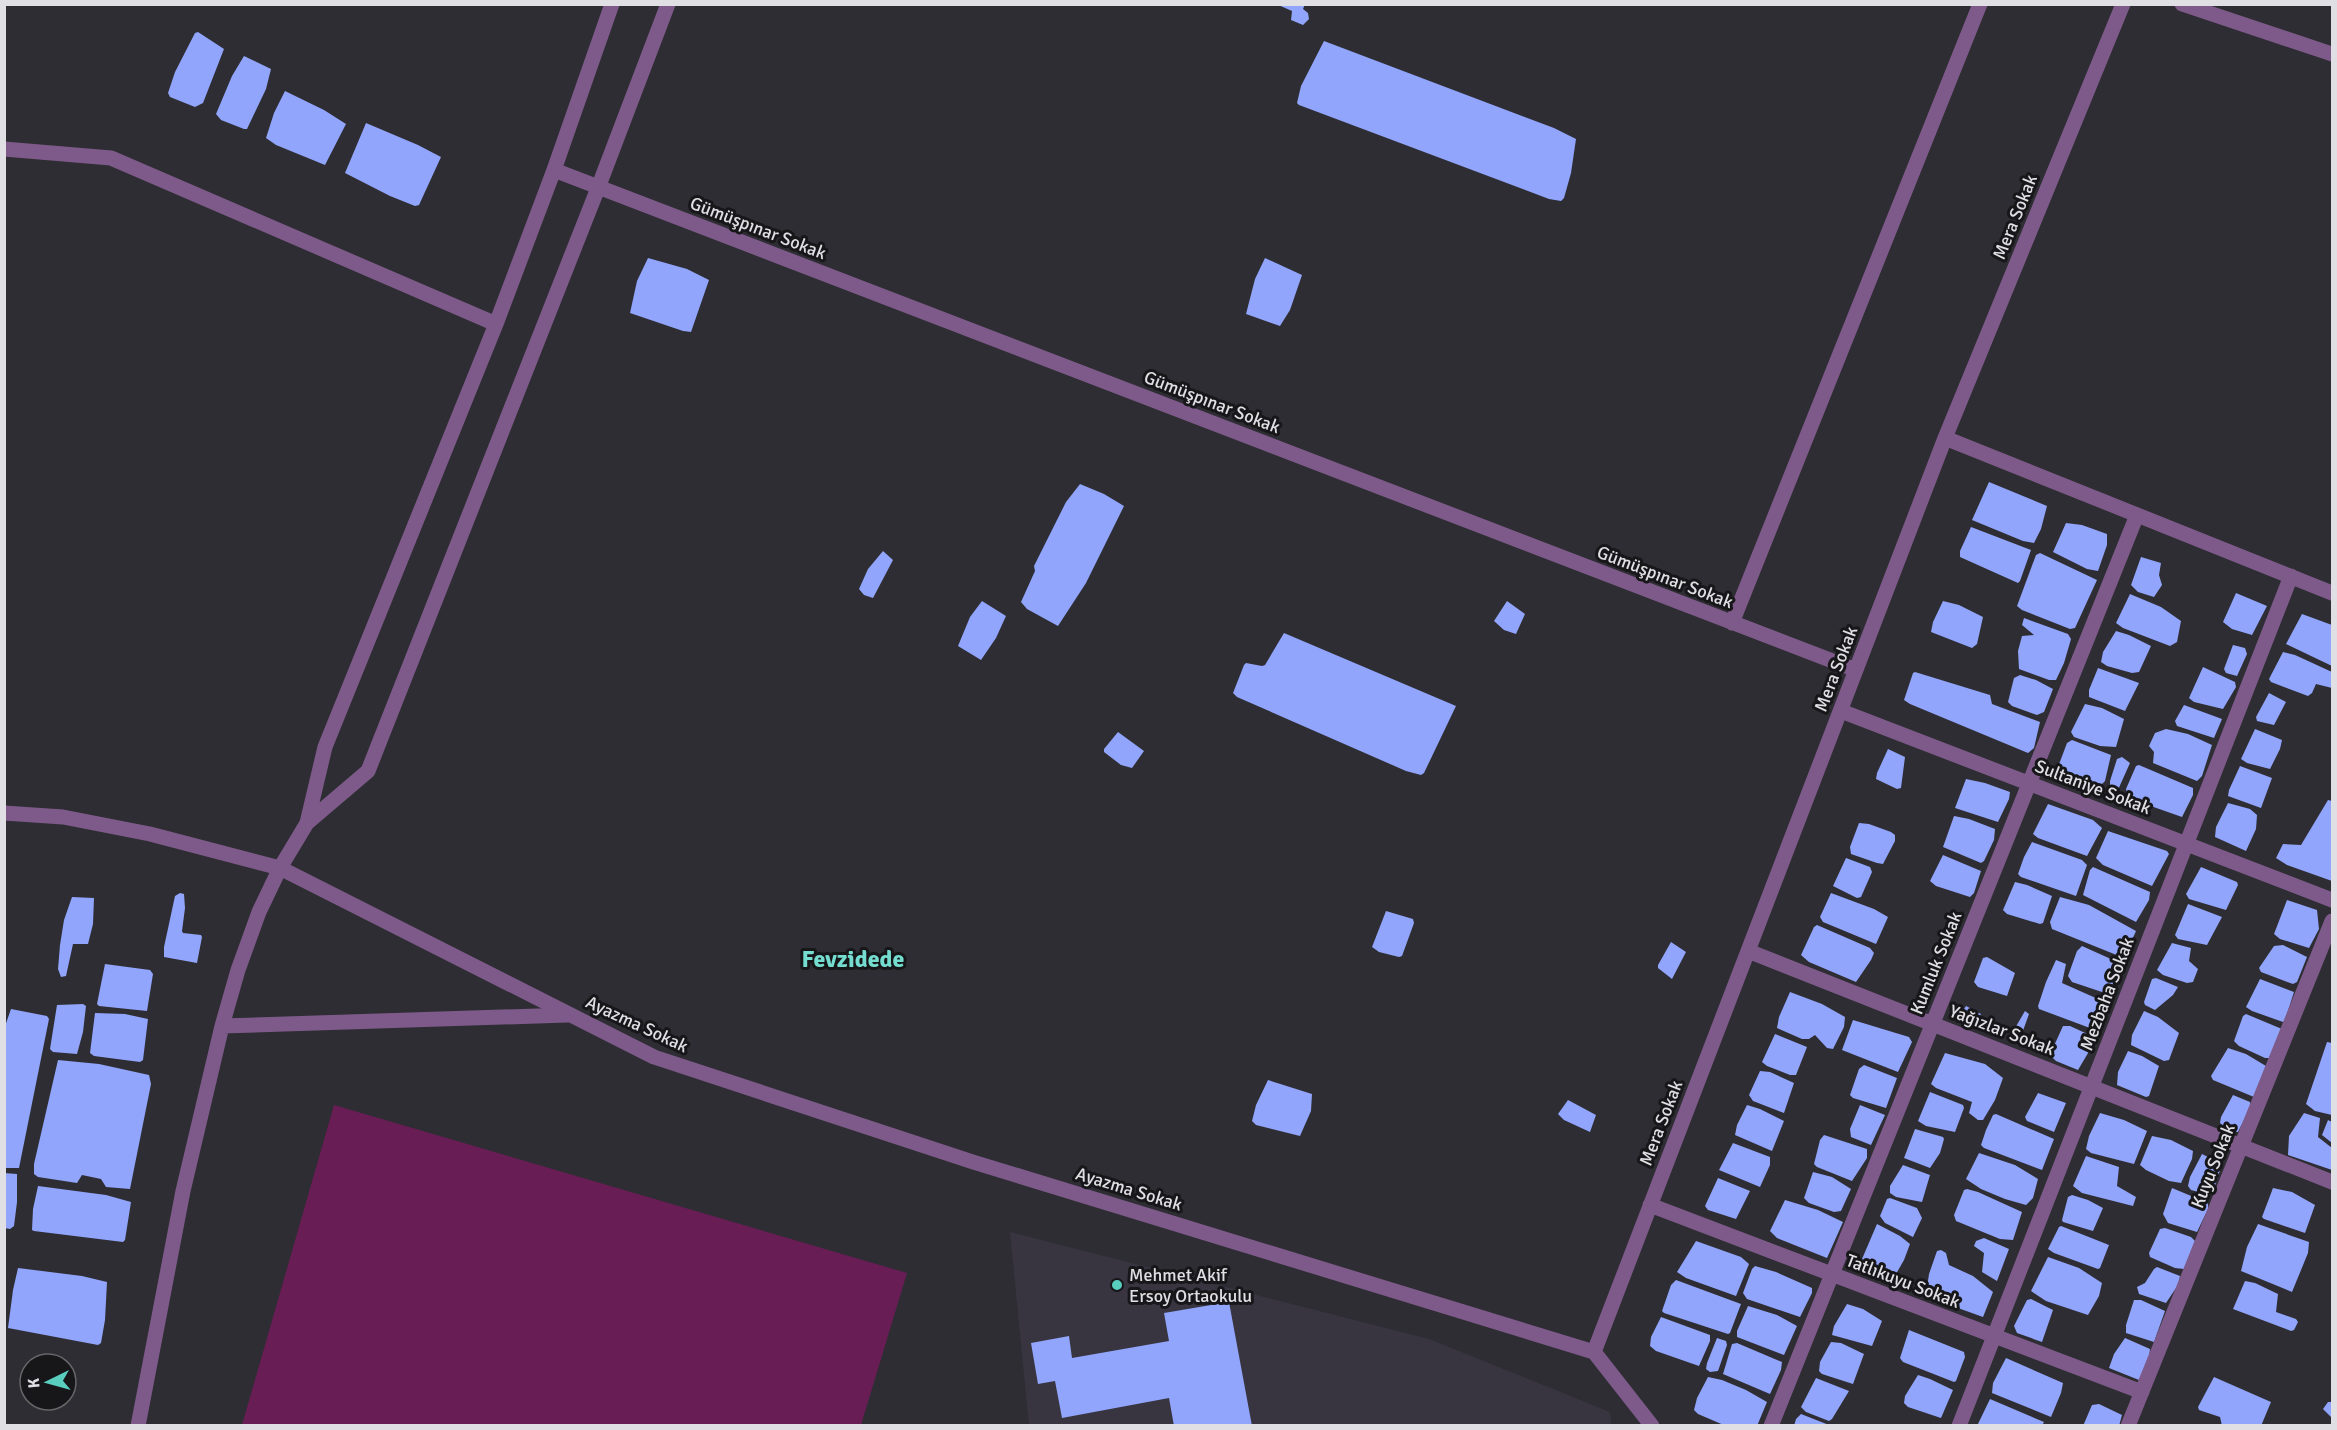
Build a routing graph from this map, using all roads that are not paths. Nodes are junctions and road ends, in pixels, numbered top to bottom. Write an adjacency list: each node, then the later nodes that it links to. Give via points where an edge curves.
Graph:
1 (612, 4): 8 (street)
2 (668, 4): 9 (street)
3 (1980, 4): 15 (street)
4 (2123, 4): 11 (street, Mera Sokak)
5 (2182, 4): 6 (street)
6 (2332, 54)
7 (4, 149): 10 (street, via 111,158)
8 (554, 170): 9 (street, Gümüşpınar Sokak); 10 (street)
9 (598, 188): 15 (street, Gümüşpınar Sokak); 20 (street, via 368,771)
10 (496, 324): 20 (street, via 325,747)
11 (1945, 438): 12 (street); 16 (street, Mera Sokak)
12 (2137, 515): 13 (street); 18 (street, Kumluk Sokak)
13 (2291, 576): 14 (street); 21 (street, Mezbaha Sokak)
14 (2332, 593)
15 (1732, 623): 16 (street, Gümüşpınar Sokak)
16 (1856, 670): 17 (street, Mera Sokak)
17 (1841, 711): 18 (street, Sultaniye Sokak); 25 (street, Mera Sokak)
18 (2029, 784): 21 (street, Sultaniye Sokak); 27 (street, Kumluk Sokak)
19 (4, 813): 22 (street, Ayazma Sokak, via 63,817 150,834)
20 (307, 823): 22 (street)
21 (2187, 844): 23 (street, Sultaniye Sokak); 29 (street, Mezbaha Sokak)
22 (280, 868): 26 (street, Ayazma Sokak); 28 (street, via 259,912)
23 (2332, 900)
24 (2332, 921): 30 (street, Kuyu Sokak)
25 (1748, 951): 27 (street, Yağızlar Sokak); 32 (street, Mera Sokak)
26 (570, 1014): 28 (street, Ayazma Sokak); 35 (street, Ayazma Sokak, via 654,1057 974,1162)
27 (1932, 1024): 29 (street, Yağızlar Sokak); 33 (street, Kumluk Sokak)
28 (222, 1026): 37 (street, via 183,1191)
29 (2092, 1086): 30 (street, Yağızlar Sokak); 34 (street, Mezbaha Sokak)
30 (2243, 1145): 31 (street, Yağızlar Sokak); 36 (street, Kuyu Sokak)
31 (2332, 1182)
32 (1650, 1205): 33 (street, Tatlıkuyu Sokak); 35 (street, Mera Sokak)
33 (1832, 1274): 34 (street, Tatlıkuyu Sokak); 39 (street, Kumluk Sokak)
34 (1994, 1336): 36 (street, Tatlıkuyu Sokak); 40 (street, Mezbaha Sokak)
35 (1594, 1352): 38 (street)
36 (2142, 1392): 41 (street, Kuyu Sokak)
37 (138, 1425)
38 (1653, 1425)
39 (1771, 1425)
40 (1959, 1425)
41 (2128, 1425)

